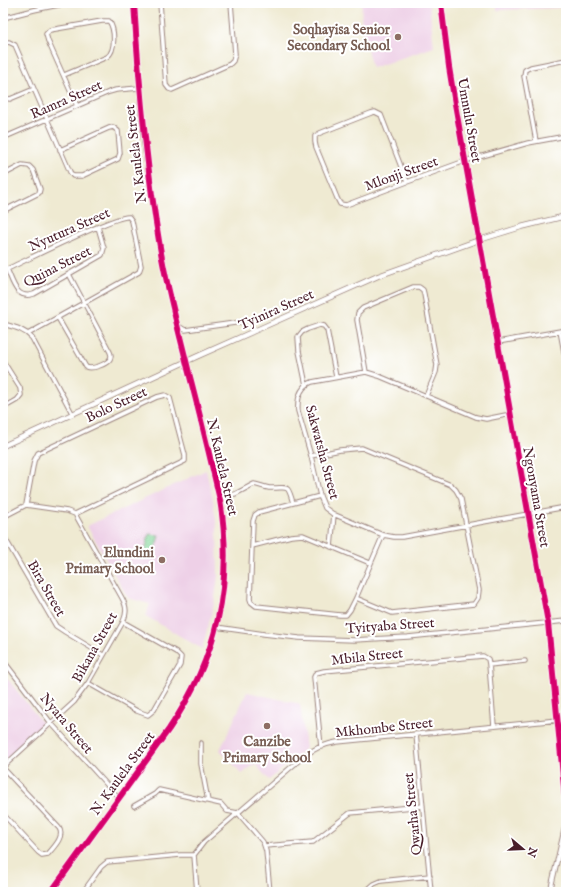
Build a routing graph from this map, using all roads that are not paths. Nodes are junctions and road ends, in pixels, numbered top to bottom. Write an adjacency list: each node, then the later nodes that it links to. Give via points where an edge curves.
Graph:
1 (68, 3): 6 (street)
2 (134, 3): 10 (street, N. Kaulela Street)
3 (160, 3): 4 (street, via 166,85 172,90 233,61 235,54)
4 (231, 3)
5 (441, 3): 19 (street, Umnulu Street)
6 (3, 18)
7 (3, 43): 11 (street, via 9,42 15,46)
8 (566, 60): 17 (street, via 525,70)
9 (64, 75): 9 (street, via 111,54 112,26 109,22 102,20 50,30 46,34); 13 (street)
10 (139, 88): 13 (street, Ramra Street, via 116,90); 33 (street, N. Kaulela Street, via 150,188)
11 (34, 89): 12 (street, via 10,99); 14 (street)
12 (3, 98)
13 (77, 106): 14 (street, Ramra Street)
14 (47, 119): 16 (street, Ramra Street); 18 (street)
15 (566, 136): 17 (street, Mlonji Street)
16 (3, 138)
17 (536, 141): 19 (street, Mlonji Street)
18 (60, 150): 18 (street, via 71,174 82,176 118,159 118,131 113,127 109,128)
19 (465, 162): 21 (street, Mlonji Street); 25 (street, Umnulu Street)
20 (3, 175): 22 (street, via 22,165 29,166 40,189 39,193)
21 (407, 182): 21 (street, Mlonji Street, via 378,113 371,113 315,136 316,148 337,198 344,205)
22 (3, 211)
23 (566, 216): 25 (street, Tyinira Street)
24 (98, 227): 26 (street, Nyutura Street); 28 (street, Quina Street, via 104,248 102,255); 29 (street, Nyutura Street, via 126,216 130,218 141,270 135,276)
25 (479, 240): 37 (street, Ngonyama Street); 39 (street, Tyinira Street, via 365,281)
26 (7, 269): 27 (street, Nyutura Street); 28 (street, Quina Street, via 18,292 25,296)
27 (3, 271)
28 (68, 274): 29 (street)
29 (84, 303): 30 (street, Nyutura Street); 30 (street, via 110,352 109,360 92,368 86,367)
30 (58, 318): 36 (street, Nyutura Street)
31 (242, 322): 33 (street, via 185,330)
32 (3, 324): 36 (street, via 21,329)
33 (177, 325): 39 (street, N. Kaulela Street)
34 (566, 330): 35 (street)
35 (560, 331): 37 (street); 40 (street)
36 (28, 334): 46 (street)
37 (498, 342): 47 (street, Ngonyama Street)
38 (3, 361): 45 (street, via 20,388 21,395 18,400)
39 (186, 361): 46 (street, Tyinira Street); 69 (street, N. Kaulela Street, via 223,517 225,571)
40 (566, 362)
41 (366, 372): 42 (street, Sakwatsha Street); 44 (street, Sakwatsha Street); 44 (street, via 358,313 363,308 413,287 419,287 424,294 437,365)
42 (336, 377): 43 (street, Sakwatsha Street); 43 (street, via 327,330 320,326 302,332 298,337)
43 (306, 385): 49 (street, Sakwatsha Street, via 297,404)
44 (426, 396): 47 (street, Sakwatsha Street, via 480,418)
45 (3, 408)
46 (72, 413): 48 (street, Tyinira Street)
47 (511, 414): 57 (street, Ngonyama Street)
48 (3, 446)
49 (311, 456): 51 (street, Sakwatsha Street); 59 (street, via 362,448 431,476 456,490 461,499)
50 (227, 495): 52 (street, via 235,494 254,484 268,488 283,486 289,490)
51 (320, 496): 52 (street); 56 (street, Sakwatsha Street, via 325,508)
52 (293, 503): 62 (street, via 255,515)
53 (26, 505): 55 (street); 55 (street, Bolo Street, via 34,461 38,453 157,397 170,398 185,461); 58 (street)
54 (566, 507): 57 (street, Sakwatsha Street)
55 (75, 514): 67 (street, Bikana Street, via 125,603)
56 (334, 514): 61 (street, Sakwatsha Street); 63 (street)
57 (528, 514): 59 (street, Sakwatsha Street); 68 (street, Ngonyama Street)
58 (3, 517)
59 (466, 524): 61 (street, Sakwatsha Street, via 402,537); 65 (street, via 479,590 474,604 392,613)
60 (3, 535): 70 (street, Bira Street, via 56,626)
61 (383, 535): 64 (street)
62 (252, 546): 63 (street, via 302,535); 65 (street, via 250,598 256,606 343,615)
63 (331, 547): 64 (street)
64 (370, 563): 65 (street)
65 (356, 598)
66 (566, 621): 68 (street, Tyityaba Street)
67 (123, 622): 70 (street, Bikana Street); 74 (street, via 176,652 181,657 180,665 154,710 148,715)
68 (548, 623): 69 (street, Tyityaba Street, via 354,640 299,638); 75 (street, Ngonyama Street)
69 (216, 626): 82 (street, N. Kaulela Street, via 206,661 186,703)
70 (103, 655): 74 (street, Bikana Street)
71 (3, 660): 76 (street, Nyara Street)
72 (525, 661): 73 (street)
73 (489, 665): 77 (street); 80 (street, Mbila Street, via 488,659 480,656 318,672 314,677)
74 (88, 683): 76 (street, Bikana Street, via 74,702)
75 (558, 720): 77 (street, Mkhombe Street); 86 (street, Ngonyama Street)
76 (51, 723): 81 (street, Bikana Street); 82 (street, Nyara Street)
77 (494, 726): 78 (street, Mkhombe Street)
78 (416, 734): 80 (street, Mkhombe Street, via 337,742); 85 (street, Qwarha Street)
79 (201, 743): 83 (street, via 201,764)
80 (321, 747): 87 (street, Mkhombe Street, via 308,754)
81 (3, 768): 88 (street, via 61,830 61,835 48,854 42,855)
82 (119, 798): 93 (street, N. Kaulela Street)
83 (208, 801): 84 (street, via 159,790); 87 (street, via 221,804 227,811)
84 (134, 806)
85 (423, 806): 90 (street, via 350,813 314,842); 92 (street, Qwarha Street)
86 (566, 807)
87 (238, 813): 90 (street); 91 (street, Mkhombe Street, via 204,842)
88 (3, 814)
89 (566, 822): 99 (street)
90 (265, 846): 96 (street)
91 (194, 855): 94 (street, via 107,862); 95 (street)
92 (430, 876): 97 (street, via 381,881); 98 (street, Qwarha Street)
93 (51, 892)
94 (83, 892)
95 (197, 892)
96 (270, 892)
97 (365, 892)
98 (431, 892)
99 (550, 892)

